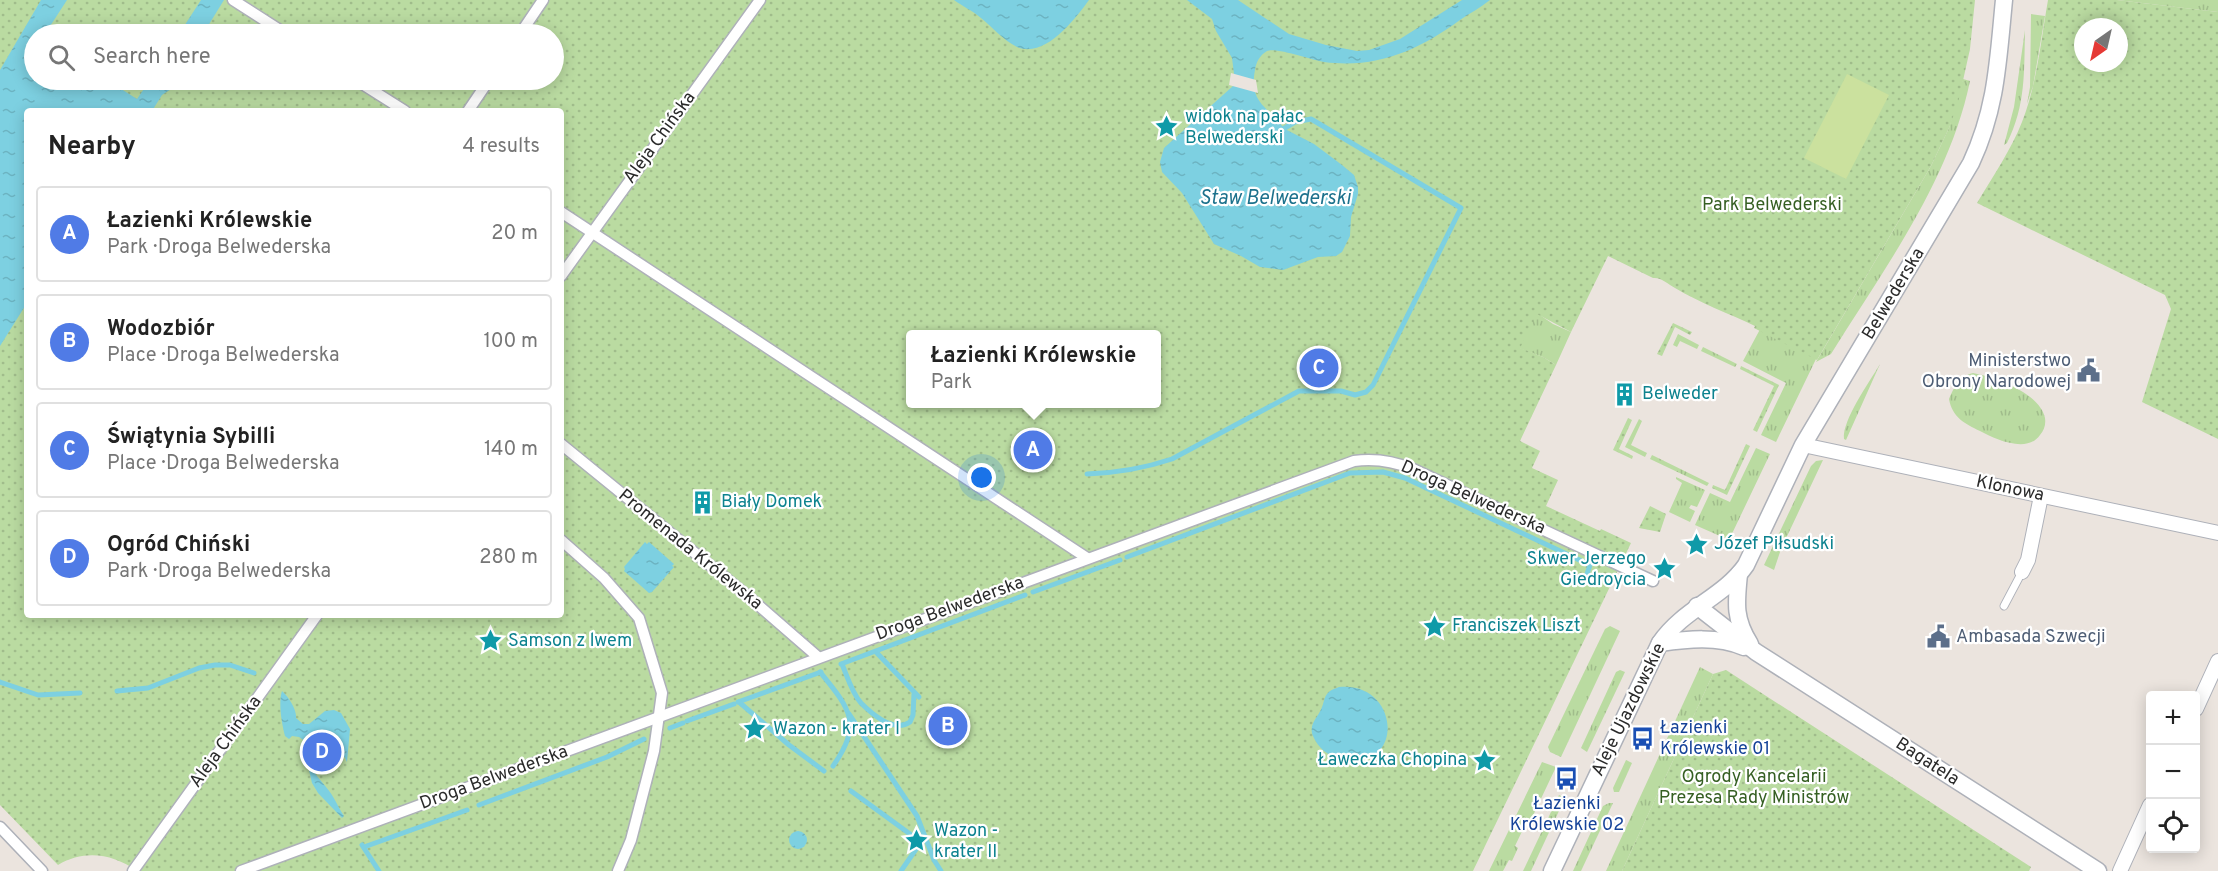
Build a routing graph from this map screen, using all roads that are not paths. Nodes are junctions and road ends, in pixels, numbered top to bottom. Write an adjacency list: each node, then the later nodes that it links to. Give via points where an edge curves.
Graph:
1 (233, 0): 5 (street)
2 (543, 0): 6 (street)
3 (760, 0): 12 (street, Aleja Chińska)
4 (2004, 0): 15 (street, Belwederska, via 1994,101 1981,142)
5 (270, 24)
6 (527, 24)
7 (372, 90): 9 (street)
8 (482, 90): 10 (street)
9 (400, 108)
10 (470, 108)
11 (564, 214): 12 (street)
12 (592, 232): 13 (street, Aleja Chińska); 19 (street)
13 (564, 272)
14 (564, 446): 28 (street, Promenada Królewska)
15 (1803, 446): 16 (street, Klonowa); 21 (street, Belwederska)
16 (2042, 496): 17 (street, Klonowa); 20 (street)
17 (2218, 533)
18 (564, 543): 31 (street, via 604,578 639,618 661,685)
19 (1087, 558): 22 (street, Droga Belwederska, via 1345,462 1372,459 1413,469); 28 (street, Droga Belwederska)
20 (2022, 572): 24 (lane)
21 (1739, 574): 23 (street, Aleje Ujazdowskie); 27 (street, via 1740,628)
22 (1653, 581)
23 (1697, 606): 26 (street, Aleje Ujazdowskie); 27 (street, Bagatela)
24 (2004, 606)
25 (315, 618): 34 (street, Aleja Chińska)
26 (1660, 643): 27 (street, Bagatela, via 1712,639); 38 (street, Aleje Ujazdowskie)
27 (1756, 652): 39 (street, Bagatela)
28 (818, 657): 31 (street, Droga Belwederska)
29 (2218, 661): 30 (street)
30 (2200, 700)
31 (660, 717): 36 (street, Droga Belwederska); 37 (street, via 637,818)
32 (2146, 816): 40 (street)
33 (0, 827): 35 (street)
34 (133, 870)
35 (42, 871)
36 (241, 871)
37 (618, 871)
38 (1552, 871)
39 (2098, 871)
40 (2120, 871)

